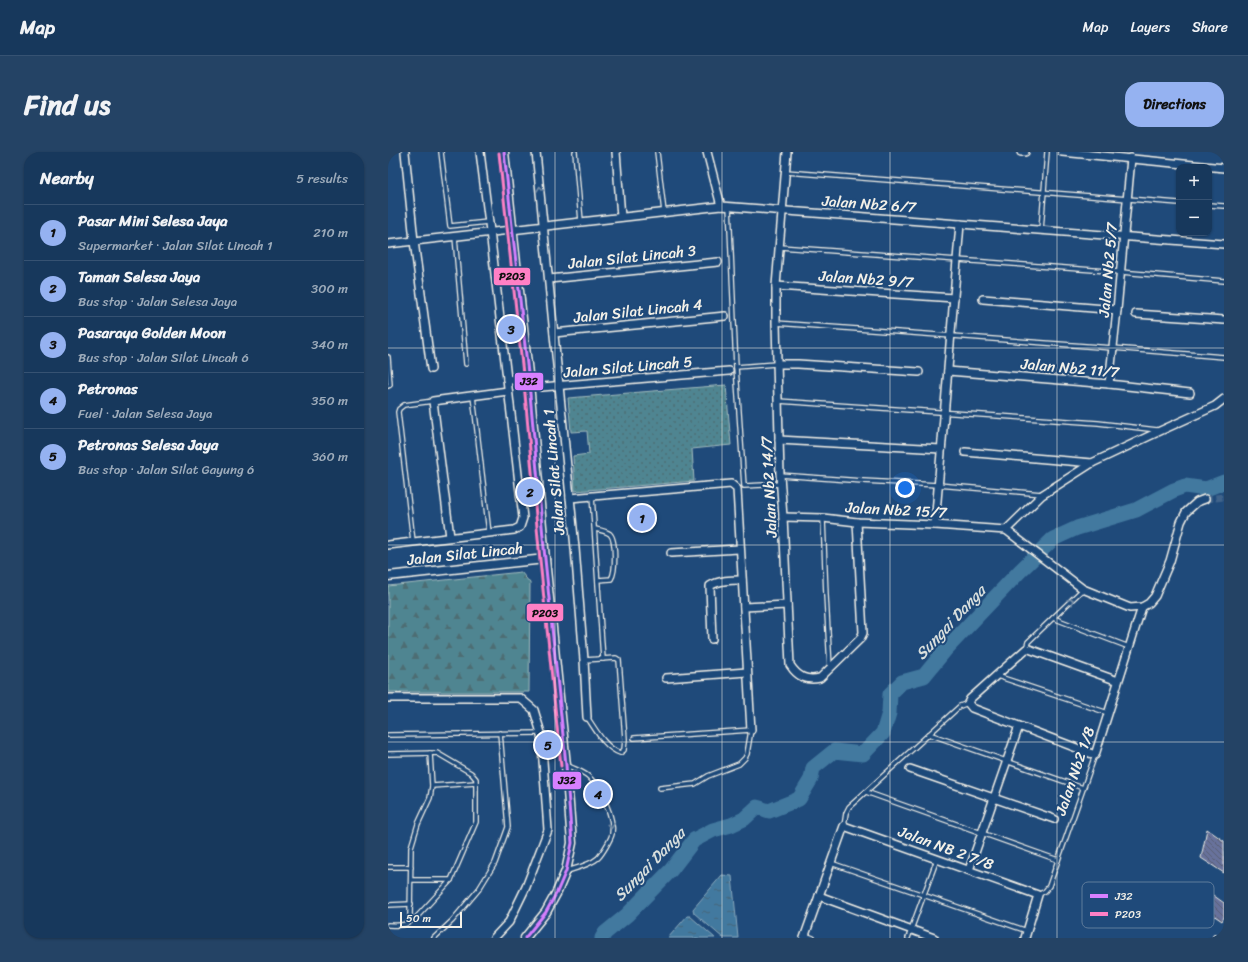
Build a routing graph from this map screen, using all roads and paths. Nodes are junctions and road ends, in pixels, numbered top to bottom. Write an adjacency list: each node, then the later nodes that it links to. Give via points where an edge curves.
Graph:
1 (405, 152): 37 (street)
2 (441, 152): 29 (lane, via 450,226)
3 (480, 152): 29 (street)
4 (504, 152): 32 (street)
5 (536, 152): 31 (street, Jalan Silat Lincah 1, one-way to 5)
6 (575, 152): 28 (lane)
7 (616, 152): 27 (street)
8 (657, 152): 26 (lane)
9 (707, 152): 22 (street)
10 (787, 152): 17 (street, Jalan Nb2 14/7)
11 (1021, 152): 12 (street)
12 (1025, 152)
13 (1047, 152): 18 (lane)
14 (1062, 152): 15 (street)
15 (1131, 158): 16 (street); 19 (street, Jalan Nb2 5/7)
16 (1224, 168)
17 (786, 172): 18 (lane); 25 (street, Jalan Nb2 14/7)
18 (1044, 193): 19 (lane); 33 (lane)
19 (1127, 199): 20 (lane); 36 (street, Jalan Nb2 5/7)
20 (1176, 203)
21 (1212, 205): 24 (lane)
22 (722, 206): 23 (street, Jalan Nb2 6/7); 26 (street, Jalan Nb2 6/7)
23 (730, 206): 25 (street, Jalan Nb2 6/7); 61 (lane)
24 (1224, 206)
25 (783, 210): 30 (street, Jalan Nb2 6/7); 40 (street, Jalan Nb2 14/7)
26 (664, 212): 27 (street, Jalan Nb2 6/7)
27 (621, 217): 28 (street, Jalan Nb2 6/7)
28 (581, 221): 31 (street, Jalan Nb2 6/7)
29 (489, 222): 34 (street)
30 (960, 224): 33 (street, Jalan Nb2 6/7); 41 (street)
31 (544, 225): 32 (street, Jalan Nb2 6/7); 44 (street, Jalan Silat Lincah 1)
32 (513, 229): 34 (street, Jalan Nb2 6/7); 67 (street)
33 (1041, 230): 36 (street, Jalan Nb2 6/7)
34 (490, 231): 35 (street, Jalan Nb2 6/7); 66 (street)
35 (455, 236): 37 (street, Jalan Nb2 6/7); 59 (lane)
36 (1124, 237): 39 (street, Jalan Nb2 6/7); 43 (street, Jalan Nb2 5/7)
37 (414, 241): 38 (street, Jalan Nb2 6/7); 62 (street)
38 (388, 244)
39 (1224, 244)
40 (780, 247): 41 (lane); 46 (street, Jalan Nb2 14/7)
41 (957, 261): 43 (lane); 47 (street)
42 (718, 262): 44 (street, Jalan Silat Lincah 3)
43 (1121, 272): 45 (lane); 49 (street, Jalan Nb2 5/7)
44 (549, 279): 54 (street, Jalan Silat Lincah 1)
45 (1224, 281)
46 (776, 286): 47 (street, Jalan Nb2 9/7); 53 (street, Jalan Nb2 14/7)
47 (954, 298): 55 (street)
48 (983, 299): 49 (street)
49 (1117, 310): 56 (street, Jalan Nb2 5/7)
50 (1136, 314): 52 (street)
51 (725, 316): 54 (street, Jalan Silat Lincah 4)
52 (1224, 320)
53 (776, 323): 55 (lane); 60 (street, Jalan Nb2 14/7)
54 (554, 333): 70 (street, Jalan Silat Lincah 1)
55 (951, 335): 56 (lane); 64 (street)
56 (1113, 348): 58 (lane); 68 (street, Jalan Nb2 5/7)
57 (388, 357): 69 (lane)
58 (1224, 357)
59 (466, 364)
60 (777, 364): 61 (lane); 65 (street); 76 (street, Jalan Nb2 14/7)
61 (736, 367): 84 (lane, via 744,486)
62 (431, 369)
63 (729, 371): 70 (street, Jalan Silat Lincah 5)
64 (948, 371): 68 (street, Jalan Nb2 11/7); 77 (street)
65 (919, 372)
66 (507, 379): 67 (street, Jalan Silat Lincah 5); 71 (street)
67 (529, 383): 70 (street, Jalan Silat Lincah 5, via 542,387); 102 (street)
68 (1109, 384): 72 (street, Jalan Nb2 11/7)
69 (388, 386)
70 (559, 386): 88 (street, Jalan Silat Lincah 1)
71 (508, 391): 73 (street); 96 (street, via 523,518 520,526 514,530)
72 (1190, 394)
73 (473, 396): 75 (street); 96 (lane)
74 (1224, 399): 78 (street, via 1215,406)
75 (433, 401): 97 (street); 98 (lane, via 404,405 398,412)
76 (778, 401): 77 (lane); 79 (street, Jalan Nb2 14/7)
77 (944, 413): 78 (lane, via 1098,423); 80 (street)
78 (1160, 431): 82 (street)
79 (779, 440): 80 (street); 83 (street, Jalan Nb2 14/7)
80 (941, 449): 85 (street)
81 (965, 452): 82 (street)
82 (1092, 463): 86 (street)
83 (780, 475): 84 (street, Jalan Nb2 14/7); 85 (lane)
84 (781, 484): 90 (street, Jalan Nb2 14/7)
85 (938, 485): 86 (lane); 93 (street)
86 (1042, 494): 95 (street)
87 (592, 496): 88 (street); 94 (lane); 100 (street, via 731,484 737,489 738,497)
88 (570, 498): 115 (street, Jalan Silat Lincah 1)
89 (1205, 499): 108 (street, via 1197,502 1186,512 1155,596)
90 (783, 517): 91 (street, Jalan Nb2 15/7); 107 (street, Jalan Nb2 14/7)
91 (823, 518): 92 (street, Jalan Nb2 15/7); 116 (lane)
92 (857, 522): 93 (street, Jalan Nb2 15/7); 116 (street, Jalan Nb2 14/7, via 863,633)
93 (935, 525): 95 (street, Jalan Nb2 15/7)
94 (595, 530): 104 (lane); 104 (lane, via 610,533 613,538 615,570 611,579)
95 (1006, 530): 106 (street)
96 (489, 533): 97 (street)
97 (450, 537): 98 (street)
98 (413, 542): 99 (street)
99 (388, 545)
100 (739, 549): 101 (street); 105 (street)
101 (671, 553)
102 (545, 559): 103 (street, Jalan Silat Lincah); 136 (street)
103 (388, 576)
104 (598, 580): 114 (lane)
105 (742, 580): 109 (street); 111 (street, via 724,581 710,586)
106 (1083, 589): 108 (street, via 1130,608); 110 (lane, one-way to 106)
107 (787, 605): 109 (street); 116 (street, Jalan Nb2 14/7, via 790,665 794,672 811,680 820,678)
108 (1142, 607): 112 (street, Jalan Nb2 1/8)
109 (744, 608): 117 (street)
110 (1053, 618): 112 (lane); 113 (lane, via 1028,642)
111 (712, 638)
112 (1130, 647): 120 (street, Jalan Nb2 1/8)
113 (1026, 649): 118 (street); 120 (street)
114 (603, 659): 115 (lane); 124 (lane, via 616,658 620,662 624,750 620,753 606,744)
115 (584, 660): 124 (street, Jalan Silat Lincah 1)
116 (830, 668)
117 (747, 672): 119 (street); 126 (street)
118 (996, 676): 122 (street); 123 (lane)
119 (666, 678)
120 (1118, 681): 123 (street, Jalan Nb2 1/8)
121 (388, 698): 127 (street, via 520,698 534,710)
122 (968, 703): 125 (street, via 972,708); 129 (lane, via 960,706)
123 (1108, 713): 134 (street, Jalan Nb2 1/8)
124 (587, 717)
125 (1018, 726): 134 (street); 135 (street)
126 (750, 730): 131 (lane); 140 (lane, via 747,754 739,764 695,784)
127 (541, 732): 128 (lane); 167 (street, via 548,830 516,908 509,922)
128 (500, 733): 130 (lane); 166 (lane, via 508,827 495,863 479,889)
129 (929, 734): 135 (lane); 142 (lane)
130 (388, 735)
131 (634, 738)
132 (430, 753): 133 (lane); 138 (lane, via 437,753 471,773 475,776); 139 (lane)
133 (388, 754)
134 (1095, 755): 141 (lane, Jalan Nb2 1/8)
135 (1006, 761): 141 (lane); 143 (street)
136 (566, 765): 153 (street, via 572,843); 153 (lane, one-way to 153, via 588,776 596,785 610,817 612,834 599,858)
137 (910, 768): 143 (street)
138 (476, 783): 139 (lane); 155 (lane, via 476,822)
139 (432, 786): 151 (lane, via 430,798 411,847)
140 (660, 788)
141 (1083, 788): 148 (lane, Jalan Nb2 1/8)
142 (866, 792): 145 (lane, via 849,807); 146 (lane)
143 (994, 798): 144 (street); 146 (street)
144 (1054, 819)
145 (844, 826): 147 (street, Jalan NB 2 7/8); 149 (street)
146 (982, 833): 148 (lane); 152 (street)
147 (937, 859): 152 (street, Jalan NB 2 7/8); 156 (lane)
148 (1058, 860): 157 (lane, Jalan Nb2 1/8, via 1049,886)
149 (831, 863): 156 (lane); 158 (street)
150 (388, 867): 151 (lane)
151 (411, 867): 154 (lane)
152 (969, 870): 157 (street, Jalan NB 2 7/8)
153 (566, 871): 168 (street, via 546,912)
154 (412, 880): 155 (lane); 159 (lane)
155 (451, 880): 161 (lane)
156 (924, 894): 163 (lane); 164 (lane)
157 (1038, 895): 164 (street, Jalan Nb2 1/8)
158 (819, 896): 163 (street); 165 (street)
159 (411, 904): 160 (lane); 161 (lane)
160 (388, 905)
161 (412, 920): 162 (lane, via 404,925)
162 (388, 925)
163 (911, 930): 170 (lane); 171 (street)
164 (1026, 934)
165 (805, 937): 169 (lane)
166 (434, 938)
167 (494, 938)
168 (525, 938)
169 (813, 938)
170 (908, 938)
171 (934, 938)

